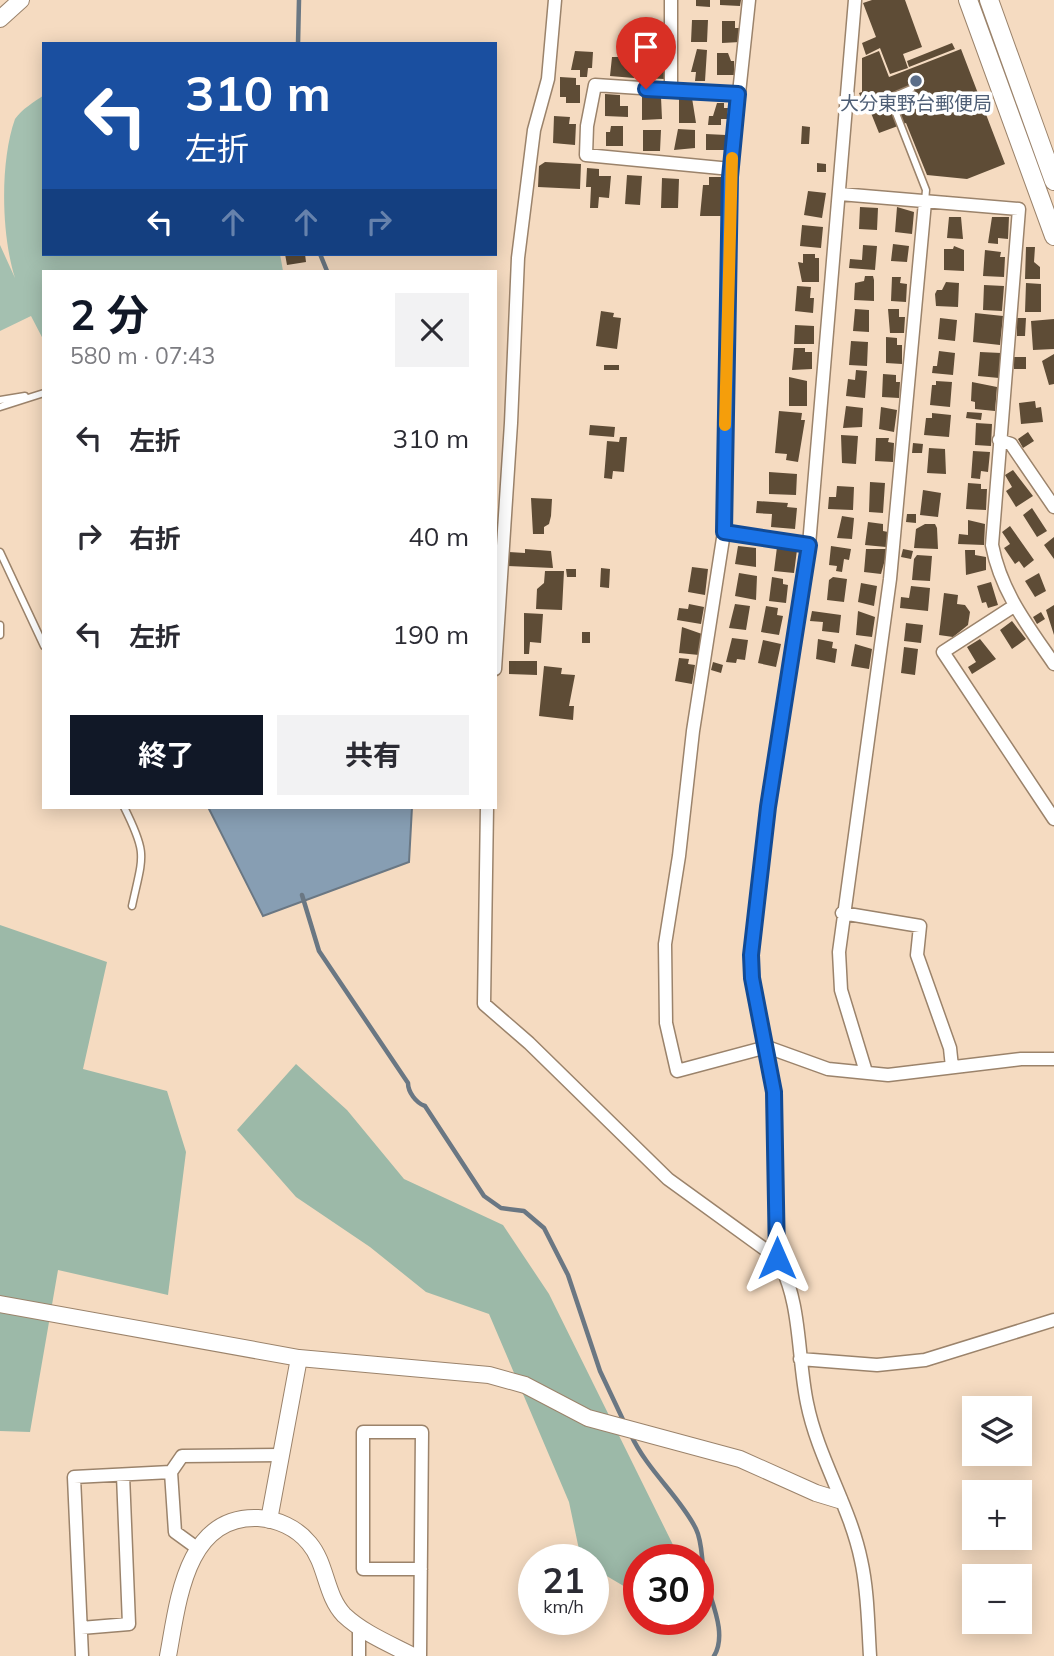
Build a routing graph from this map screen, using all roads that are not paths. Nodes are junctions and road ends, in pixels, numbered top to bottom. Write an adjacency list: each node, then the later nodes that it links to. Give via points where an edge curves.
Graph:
1 (21, 0): 8 (street)
2 (555, 0): 29 (street, via 548,79 534,130 518,258)
3 (671, 0): 10 (street)
4 (749, 0): 11 (street)
5 (855, 0): 14 (street)
6 (968, 0): 16 (main road)
7 (989, 0): 13 (main road)
8 (0, 19)
9 (911, 89): 15 (lane, via 890,98 926,190)
10 (671, 90): 11 (street); 12 (street, via 595,85 586,155)
11 (738, 94): 12 (street)
12 (731, 169): 23 (street)
13 (1054, 181)
14 (840, 194): 15 (street); 24 (street)
15 (925, 202): 21 (street, via 1019,209); 36 (street, via 890,579)
16 (1054, 236)
17 (42, 393): 19 (lane)
18 (42, 394): 20 (lane)
19 (0, 400)
20 (0, 407)
21 (999, 440): 22 (street, via 1011,444); 26 (street, via 992,545)
22 (1054, 507)
23 (724, 532): 24 (street); 37 (street, via 665,944 666,1023 677,1071)
24 (809, 545): 37 (street, via 768,807 751,955)
25 (0, 552): 30 (lane)
26 (1014, 606): 31 (street); 34 (street, via 943,652)
27 (0, 625): 28 (lane)
28 (0, 635)
29 (497, 640)
30 (42, 642)
31 (1054, 664)
32 (125, 809): 35 (lane, via 143,854)
33 (487, 809): 41 (street, via 484,1004 667,1179)
34 (1054, 819)
35 (132, 906)
36 (842, 913): 39 (street, via 920,926 917,955 950,1048); 40 (street, via 841,990)
37 (767, 1047): 40 (street, via 828,1069); 41 (street, via 774,1092)
38 (1054, 1059): 39 (street)
39 (952, 1067): 40 (street, via 888,1075)
40 (866, 1072)
41 (777, 1258): 45 (street, via 788,1276 795,1306)
42 (0, 1304): 44 (street)
43 (1054, 1320): 45 (street, via 925,1360 877,1365)
44 (299, 1358): 46 (street); 49 (street, via 489,1376 525,1385 597,1422 730,1455)
45 (800, 1359): 49 (street, via 819,1450)
46 (281, 1455): 47 (street, via 183,1456); 50 (street)
47 (171, 1472): 48 (street); 51 (street, via 175,1532)
48 (123, 1475): 54 (street, via 129,1624); 54 (street, via 74,1477)
49 (839, 1500): 60 (street, via 861,1559)
50 (269, 1520): 51 (street, via 245,1518 224,1525); 53 (street, via 292,1528 309,1542 338,1606)
51 (197, 1548): 56 (street, via 186,1575)
52 (421, 1569): 52 (street, via 363,1569 363,1432 422,1432); 59 (street)
53 (359, 1626): 57 (street); 58 (street)
54 (81, 1628): 55 (street)
55 (82, 1656)
56 (168, 1656)
57 (359, 1656)
58 (413, 1656)
59 (420, 1656)
60 (870, 1656)

